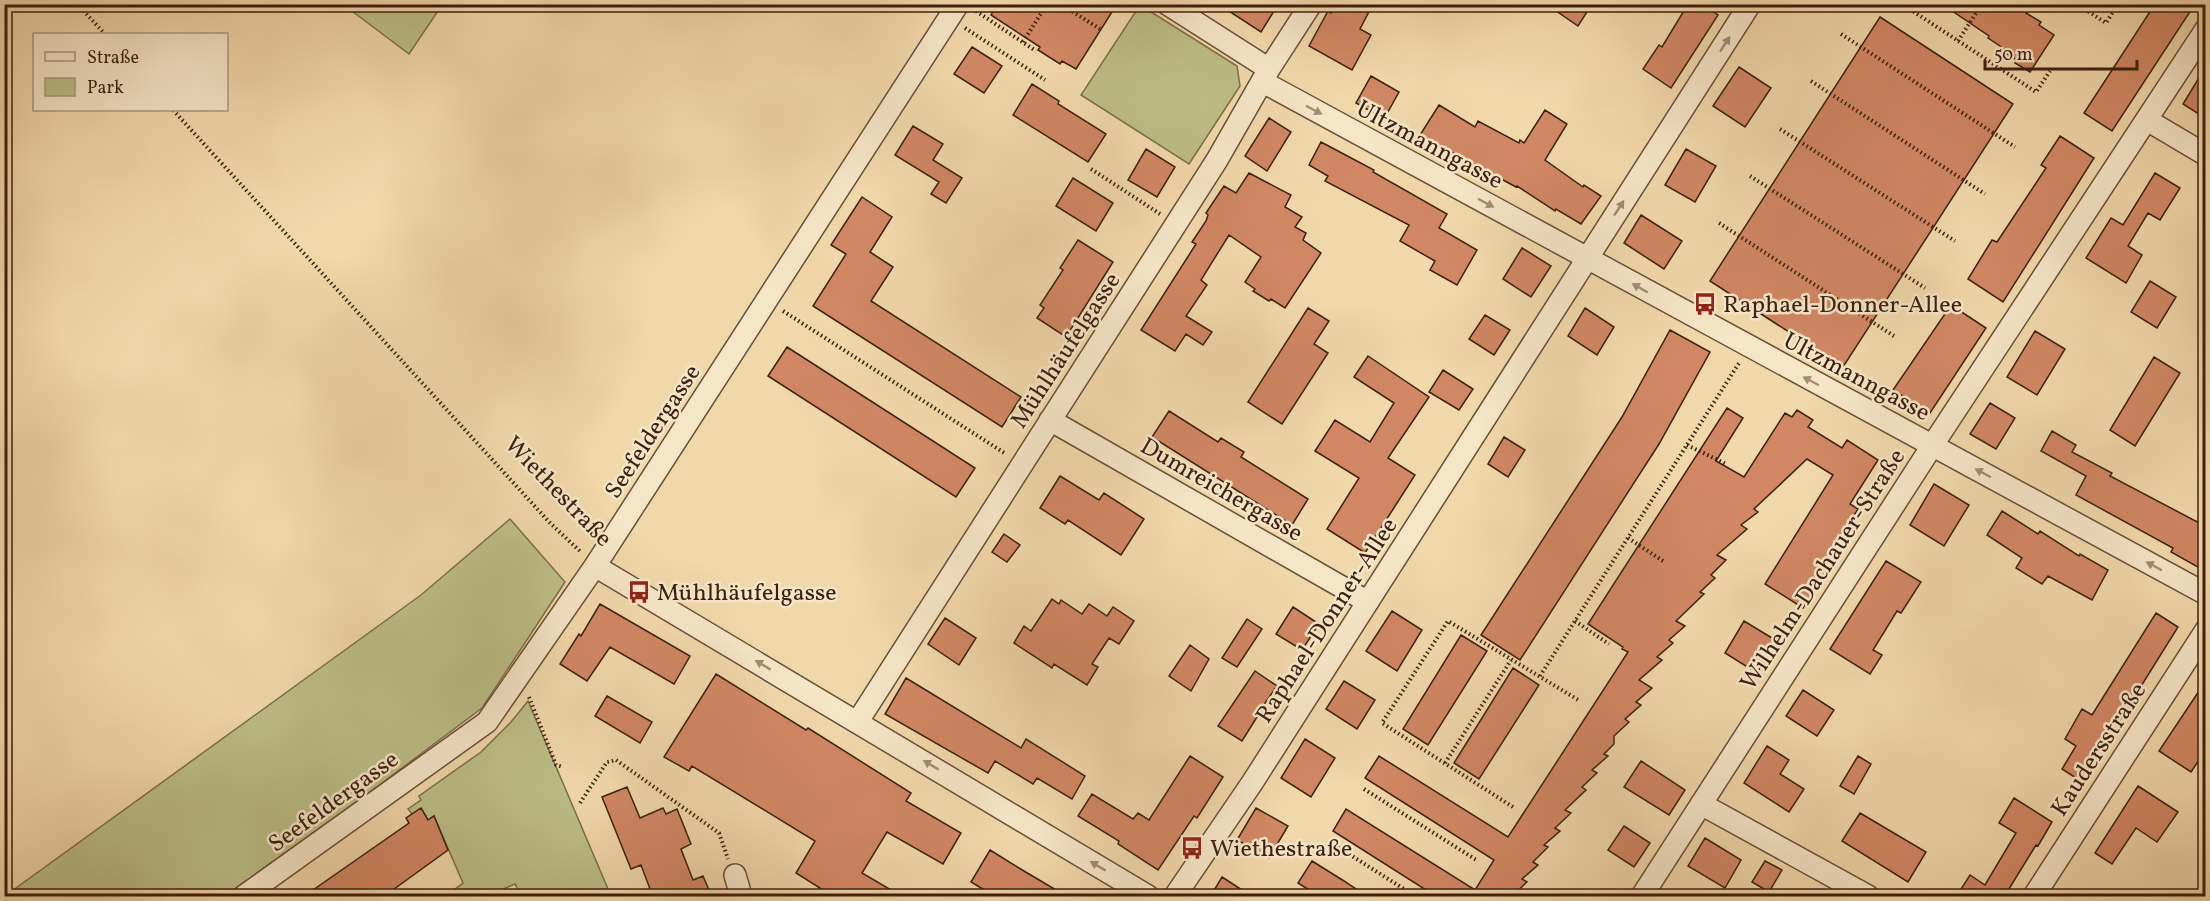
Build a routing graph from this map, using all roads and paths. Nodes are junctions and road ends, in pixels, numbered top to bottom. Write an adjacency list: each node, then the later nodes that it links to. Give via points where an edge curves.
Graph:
1 (77, 4): 14 (path)
2 (1047, 4): 17 (path)
3 (1061, 4): 12 (path)
4 (1167, 4): 20 (street, Ultzmanngasse)
5 (1311, 4): 20 (street, Mühlhäufelgasse)
6 (1750, 4): 34 (street, Raphael-Donner-Allee, one-way to 6)
7 (1902, 4): 16 (path)
8 (1982, 4): 16 (path)
9 (2077, 4): 10 (path, via 2106,23)
10 (2118, 4)
11 (961, 11): 17 (path); 21 (path); 36 (street, Seefeldergasse)
12 (1100, 29)
13 (2205, 29): 24 (street, Wilhelm-Dachauer-Straße)
14 (104, 33)
15 (1841, 34): 26 (path)
16 (1958, 41): 19 (path, via 2036,92)
17 (1023, 42): 18 (path)
18 (1036, 51)
19 (2050, 71)
20 (1266, 76): 32 (street, Mühlhäufelgasse); 34 (street, Ultzmanngasse, one-way to 34)
21 (1045, 80)
22 (1811, 81): 30 (path)
23 (174, 111): 46 (path, Wiethestraße, via 551,524)
24 (2147, 120): 27 (street); 41 (street, Wilhelm-Dachauer-Straße)
25 (1780, 129): 33 (path)
26 (2015, 147)
27 (2205, 155)
28 (1091, 169): 32 (path)
29 (1750, 176): 35 (path)
30 (1985, 194)
31 (1719, 223): 37 (path)
32 (1176, 224): 39 (street, Mühlhäufelgasse)
33 (1955, 241)
34 (1588, 258): 38 (street, Ultzmanngasse, one-way to 34); 48 (street, Raphael-Donner-Allee)
35 (1924, 288)
36 (767, 301): 42 (path); 46 (street, Seefeldergasse)
37 (1894, 336)
38 (1749, 347): 40 (path); 41 (street, Ultzmanngasse, one-way to 38)
39 (1050, 420): 42 (street, Mühlhäufelgasse); 48 (street, Dumreichergasse)
40 (1687, 445): 43 (path); 44 (path)
41 (1932, 446): 47 (street, Ultzmanngasse, one-way to 41); 61 (street, Wilhelm-Dachauer-Straße)
42 (1022, 464): 56 (street, Mühlhäufelgasse)
43 (1726, 464)
44 (1628, 538): 45 (path); 49 (path)
45 (1663, 561)
46 (595, 566): 56 (street, Wiethestraße, one-way to 46); 66 (street, Seefeldergasse, via 487,722)
47 (2205, 594)
48 (1368, 602): 71 (street, Raphael-Donner-Allee)
49 (1575, 621): 51 (path); 53 (path)
50 (2205, 630): 75 (street, Kaudersstraße)
51 (1609, 644)
52 (1511, 660): 53 (path); 57 (path); 57 (path, via 1448,621 1382,723)
53 (1540, 676): 55 (path)
54 (528, 696): 58 (path, via 556,765)
55 (1580, 701)
56 (858, 721): 70 (street, Wiethestraße, one-way to 56)
57 (1445, 763): 62 (path)
58 (563, 767)
59 (1365, 789): 64 (path)
60 (580, 803): 65 (path, via 607,762 616,760 719,833)
61 (1701, 804): 73 (street, Wilhelm-Dachauer-Straße); 74 (street)
62 (1513, 807)
63 (1330, 842): 72 (path)
64 (1478, 861)
65 (735, 875): 69 (street)
66 (244, 897)
67 (439, 897): 68 (path, via 444,893)
68 (445, 897)
69 (741, 897)
70 (1148, 897)
71 (1175, 897)
72 (1415, 897)
73 (1642, 897)
74 (1868, 897)
75 (2034, 897)

